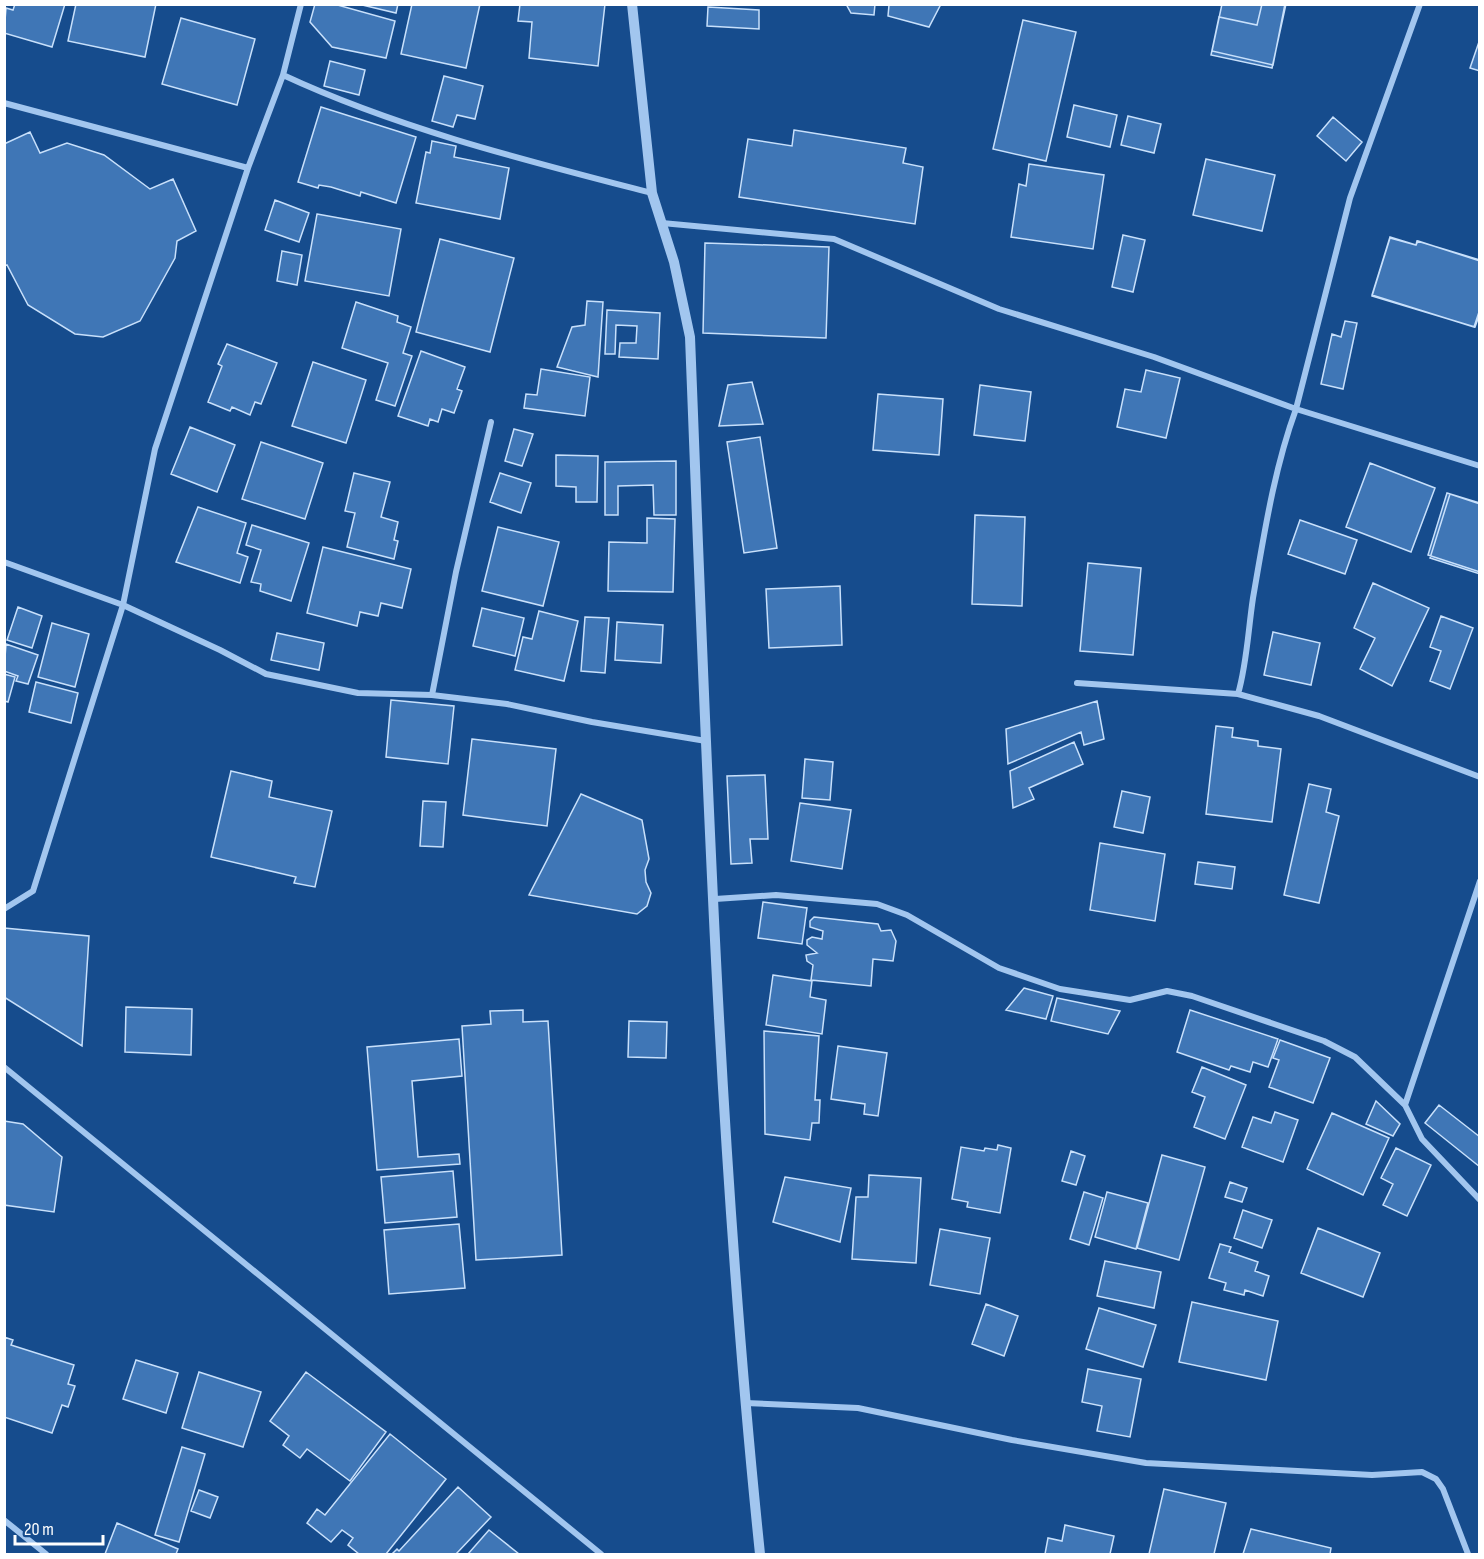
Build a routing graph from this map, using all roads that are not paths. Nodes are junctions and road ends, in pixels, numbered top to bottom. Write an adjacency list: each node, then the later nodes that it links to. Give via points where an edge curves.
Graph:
1 (301, 4): 4 (street)
2 (632, 4): 7 (street)
3 (1420, 4): 9 (street, via 1350,198)
4 (283, 75): 6 (street); 7 (street, via 326,95 440,133)
5 (4, 103): 6 (street)
6 (248, 168): 13 (street, via 155,449)
7 (652, 193): 8 (street)
8 (662, 223): 9 (street, via 834,239 999,309 1154,357); 17 (street, via 690,337)
9 (1296, 409): 11 (street); 15 (street, via 1284,442)
10 (491, 422): 16 (street)
11 (1479, 466)
12 (4, 562): 13 (street)
13 (123, 606): 16 (street, via 266,674 358,693); 21 (street, via 33,891)
14 (1077, 682): 15 (street)
15 (1238, 694): 18 (street, via 1319,716)
16 (432, 695): 17 (street, via 507,704)
17 (706, 741): 20 (street)
18 (1479, 777)
19 (1479, 881): 23 (street)
20 (715, 899): 23 (street, via 776,895 877,904 906,915 999,968 1060,989 1130,1000 1167,991 1192,996 1324,1041 1355,1057); 25 (street, via 720,1060)
21 (4, 909)
22 (4, 1067): 28 (street)
23 (1405, 1105): 24 (street, via 1422,1139)
24 (1479, 1200)
25 (744, 1403): 29 (street); 30 (street, via 858,1408 1146,1463 1372,1475 1422,1472 1437,1479 1443,1489)
26 (4, 1520): 27 (street)
27 (46, 1554)
28 (601, 1554)
29 (760, 1554)
30 (1468, 1554)

